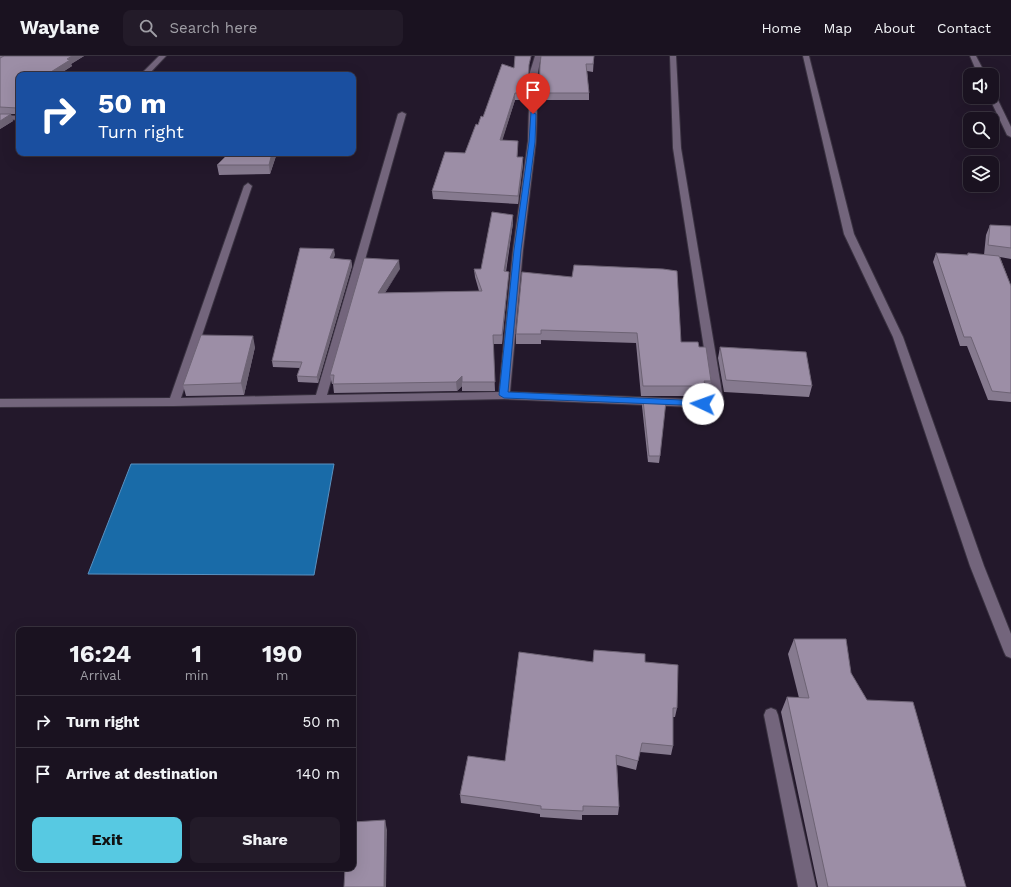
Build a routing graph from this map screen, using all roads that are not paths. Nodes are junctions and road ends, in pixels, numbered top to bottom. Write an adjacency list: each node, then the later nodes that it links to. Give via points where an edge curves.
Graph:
1 (163, 56): 7 (street)
2 (538, 56): 14 (street, via 534,72 532,142 518,250)
3 (673, 56): 14 (street, via 677,148 718,404)
4 (806, 56): 18 (street, via 849,234 898,337 977,566)
5 (973, 56): 6 (street)
6 (979, 68)
7 (147, 72)
8 (996, 104): 12 (street)
9 (402, 114): 15 (street)
10 (0, 117): 11 (street)
11 (16, 118)
12 (1011, 135)
13 (248, 186): 16 (street)
14 (504, 395): 15 (street)
15 (320, 399): 16 (street)
16 (174, 402): 17 (street)
17 (0, 403)
18 (1011, 652)
19 (771, 715): 20 (street)
20 (807, 887)

